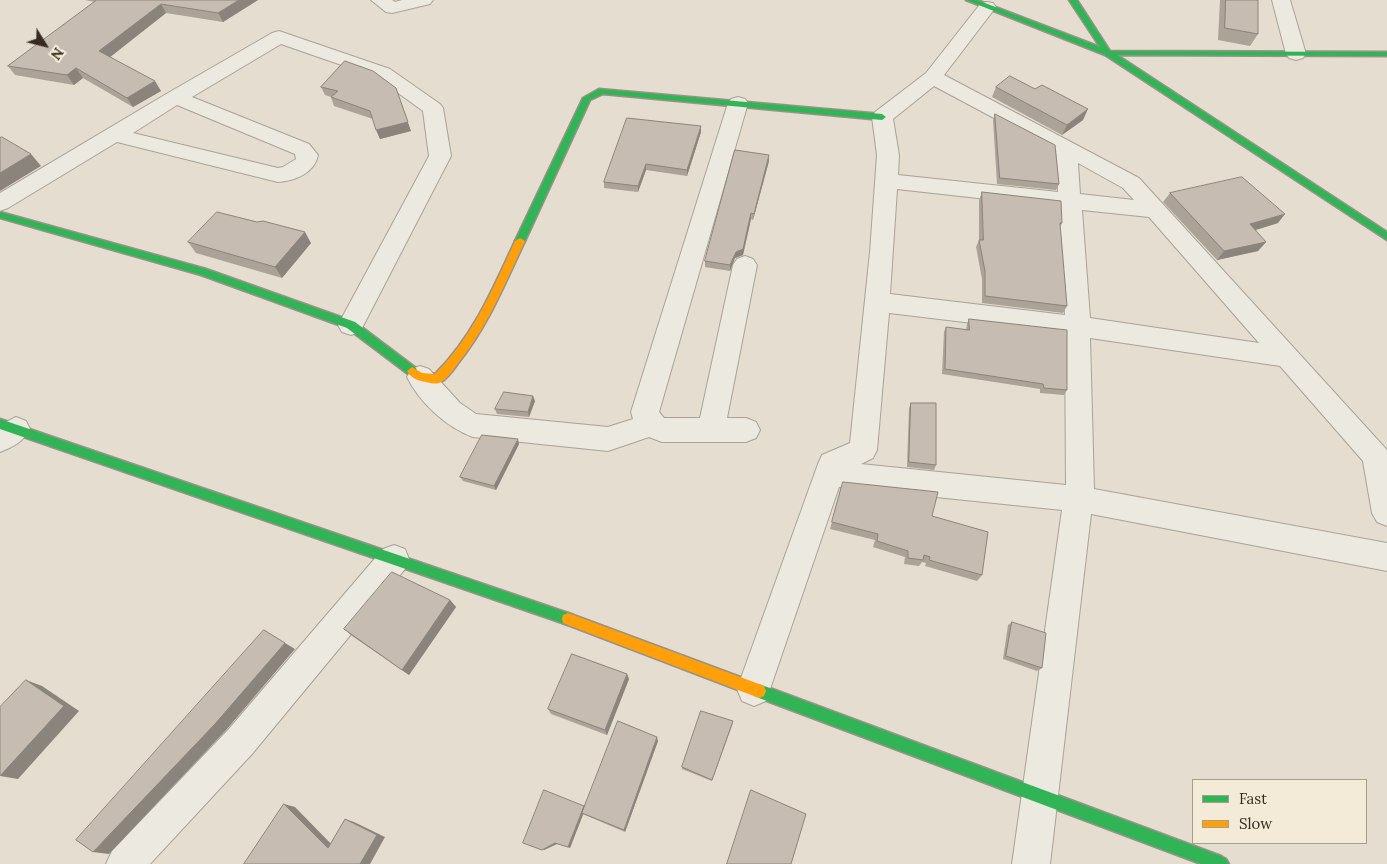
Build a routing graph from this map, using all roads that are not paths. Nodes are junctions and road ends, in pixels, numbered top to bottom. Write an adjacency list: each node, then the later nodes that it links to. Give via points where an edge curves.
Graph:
1 (380, 0): 2 (street, via 392,8)
2 (424, 0)
3 (1072, 0): 6 (street)
4 (1281, 0): 7 (street)
5 (979, 3): 6 (street); 9 (street)
6 (1108, 53): 7 (street); 20 (street)
7 (1296, 54): 8 (street)
8 (1387, 54)
9 (933, 77): 12 (street); 14 (street)
10 (175, 97): 13 (street); 13 (street, via 302,149 307,155 306,162 288,174 272,174); 23 (street, via 279,37 382,74 433,108 440,156)
11 (738, 104): 12 (street); 26 (street, via 602,91 587,98 485,315 450,367 437,379); 27 (street, via 645,412)
12 (882, 117): 15 (street, via 888,155)
13 (115, 134): 17 (street)
14 (1066, 148): 16 (street); 18 (street, via 1131,183)
15 (887, 180): 16 (street); 22 (street)
16 (1071, 201): 18 (street); 24 (street)
17 (0, 203)
18 (1154, 210): 25 (street)
19 (0, 215): 23 (street, via 203,272)
20 (1387, 237)
21 (745, 264): 28 (street)
22 (877, 302): 24 (street); 31 (street, via 863,450 832,464)
23 (351, 325): 26 (street)
24 (1078, 326): 25 (street); 32 (street)
25 (1286, 357): 33 (street, via 1376,456)
26 (420, 377): 27 (street, via 455,415 474,425 608,439)
27 (650, 424): 28 (street, via 662,430)
28 (711, 430): 29 (street)
29 (746, 430)
30 (5, 431): 35 (street)
31 (828, 473): 32 (street); 36 (street)
32 (1079, 499): 34 (street); 37 (street)
33 (1387, 513)
34 (1387, 557)
35 (394, 558): 36 (street); 38 (street, via 240,742)
36 (754, 689): 37 (street)
37 (1038, 796): 39 (street); 40 (street)
38 (125, 864)
39 (1031, 864)
40 (1221, 864)

